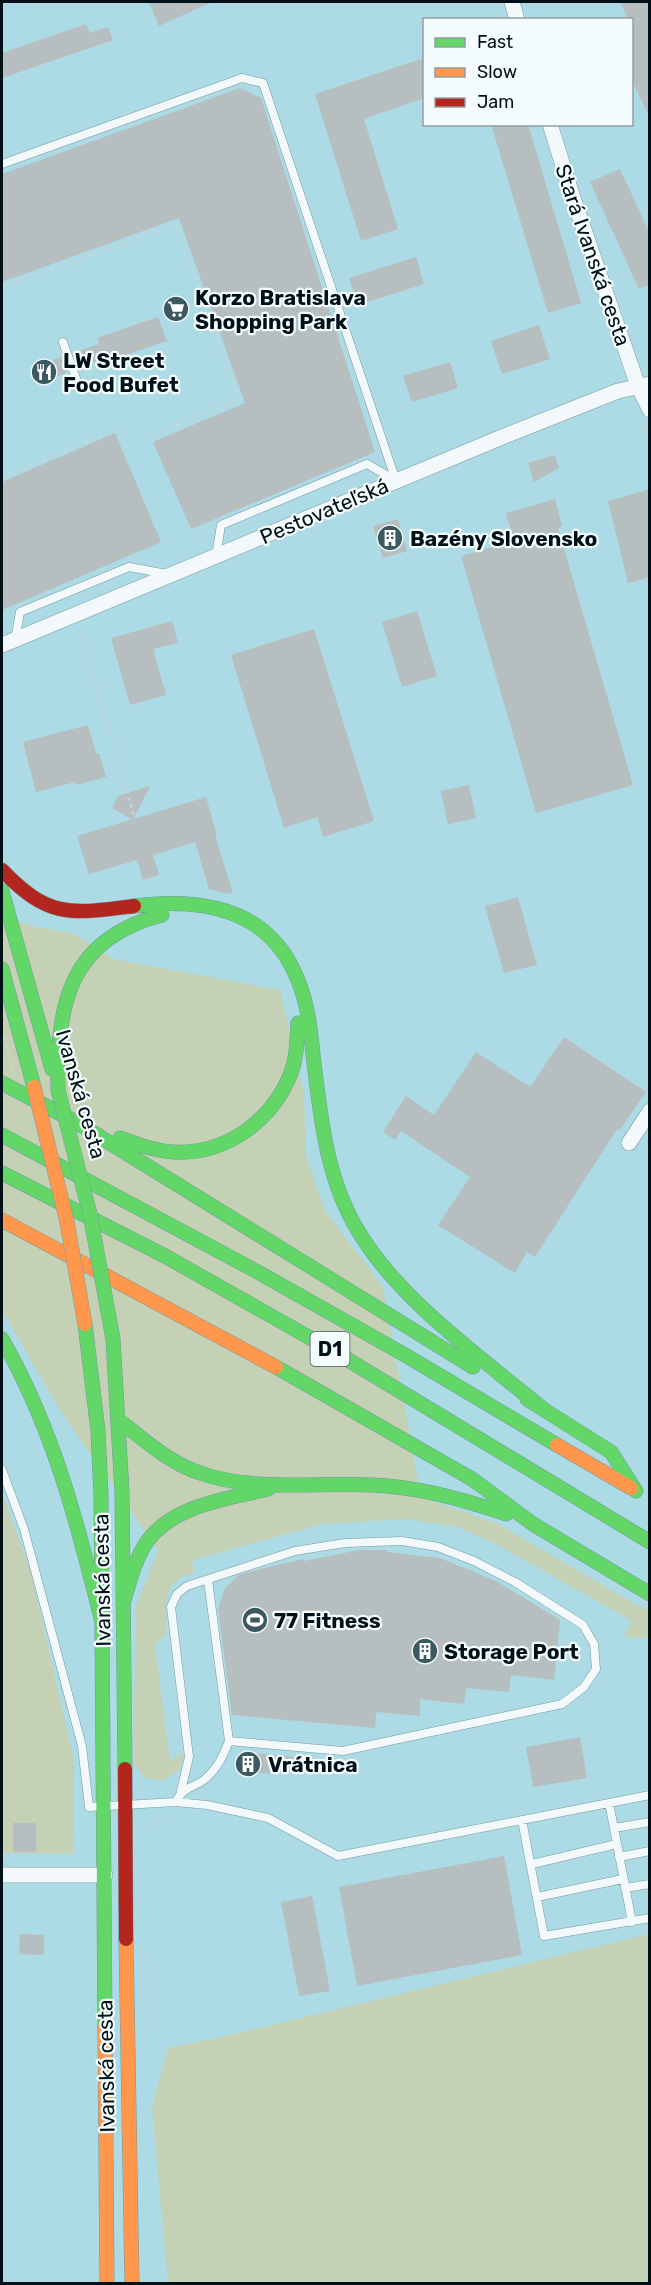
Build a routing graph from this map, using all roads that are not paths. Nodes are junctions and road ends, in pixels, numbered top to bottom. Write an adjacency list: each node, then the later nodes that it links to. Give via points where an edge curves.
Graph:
1 (512, 2): 2 (street)
2 (516, 18)
3 (551, 126): 7 (street, Stará Ivanská cesta, via 572,195)
4 (2, 164): 9 (lane, via 242,78 263,83)
5 (63, 342): 6 (lane)
6 (78, 384)
7 (644, 385): 8 (street, Stará Ivanská cesta); 9 (street, Pestovateľská, via 618,391)
8 (650, 410)
9 (396, 481): 10 (street, Pestovateľská); 10 (lane, via 368,464 346,472 221,525)
10 (216, 556): 11 (street, Pestovateľská)
11 (171, 575): 12 (street, Pestovateľská); 12 (lane, via 129,567 20,612)
12 (8, 643)
13 (2, 870): 16 (main road, via 29,896 64,911 178,901 225,909 252,922 274,940 290,962)
14 (2, 891): 18 (main road, Ivanská cesta)
15 (2, 969): 26 (main road, Ivanská cesta, bridge, via 58,1181)
16 (298, 994): 18 (main road, via 270,956 237,929 196,915 141,920 105,941 75,976 60,1025); 20 (main road, via 298,1039 290,1077 268,1112 242,1135 210,1149 165,1152); 27 (main road, via 328,1158 354,1224 376,1257 417,1299)
17 (2, 1083): 20 (main road)
18 (58, 1090): 28 (main road, Ivanská cesta, bridge, via 89,1204 106,1292)
19 (650, 1111): 22 (street)
20 (76, 1122): 27 (main road)
21 (2, 1135): 31 (main road, D1, via 266,1276)
22 (629, 1143)
23 (2, 1173): 34 (main road, D1, via 165,1256 335,1352)
24 (2, 1220): 33 (main road, via 265,1361 462,1473)
25 (2, 1339): 38 (main road, via 41,1414 68,1491)
26 (93, 1380): 28 (main road); 38 (main road, Ivanská cesta, via 101,1485)
27 (542, 1408): 31 (main road, via 611,1452)
28 (120, 1421): 30 (main road, via 183,1466 221,1478); 37 (main road, Ivanská cesta)
29 (2, 1470): 45 (lane, via 24,1529 81,1746 89,1807)
30 (280, 1486): 33 (main road, via 374,1485 416,1490 468,1501); 37 (main road, via 189,1511 169,1523 147,1545)
31 (636, 1491): 32 (main road, D1)
32 (650, 1500)
33 (533, 1524): 36 (main road)
34 (650, 1542)
35 (208, 1580): 39 (lane); 39 (lane, via 295,1551 345,1543 402,1541 438,1547 515,1582 584,1625 594,1644 596,1670 584,1687 562,1704 343,1750); 40 (lane, via 177,1594 171,1607 189,1757)
36 (650, 1594)
37 (124, 1600): 44 (main road, Ivanská cesta)
38 (104, 1626): 45 (main road, Ivanská cesta)
39 (229, 1742): 40 (lane, via 220,1764 204,1780)
40 (182, 1791): 42 (lane)
41 (650, 1795): 43 (lane)
42 (176, 1802): 44 (lane); 46 (lane, via 268,1818 338,1856)
43 (609, 1803): 46 (lane); 48 (lane)
44 (125, 1805): 45 (lane); 64 (main road, Ivanská cesta)
45 (105, 1806): 54 (main road, Ivanská cesta)
46 (522, 1820): 52 (lane)
47 (650, 1822): 48 (lane)
48 (614, 1828): 49 (lane)
49 (617, 1844): 51 (lane); 52 (lane)
50 (650, 1851): 51 (lane)
51 (619, 1857): 55 (lane)
52 (532, 1864): 58 (lane)
53 (2, 1875): 54 (street)
54 (105, 1875): 61 (main road, Ivanská cesta)
55 (623, 1879): 57 (lane); 58 (lane)
56 (650, 1884): 57 (lane)
57 (625, 1888): 60 (lane)
58 (537, 1897): 60 (lane, via 544,1936)
59 (650, 1918): 60 (lane)
60 (632, 1922)
61 (107, 2264): 62 (street); 63 (main road, Ivanská cesta)
62 (101, 2283)
63 (107, 2283)
64 (132, 2283)

